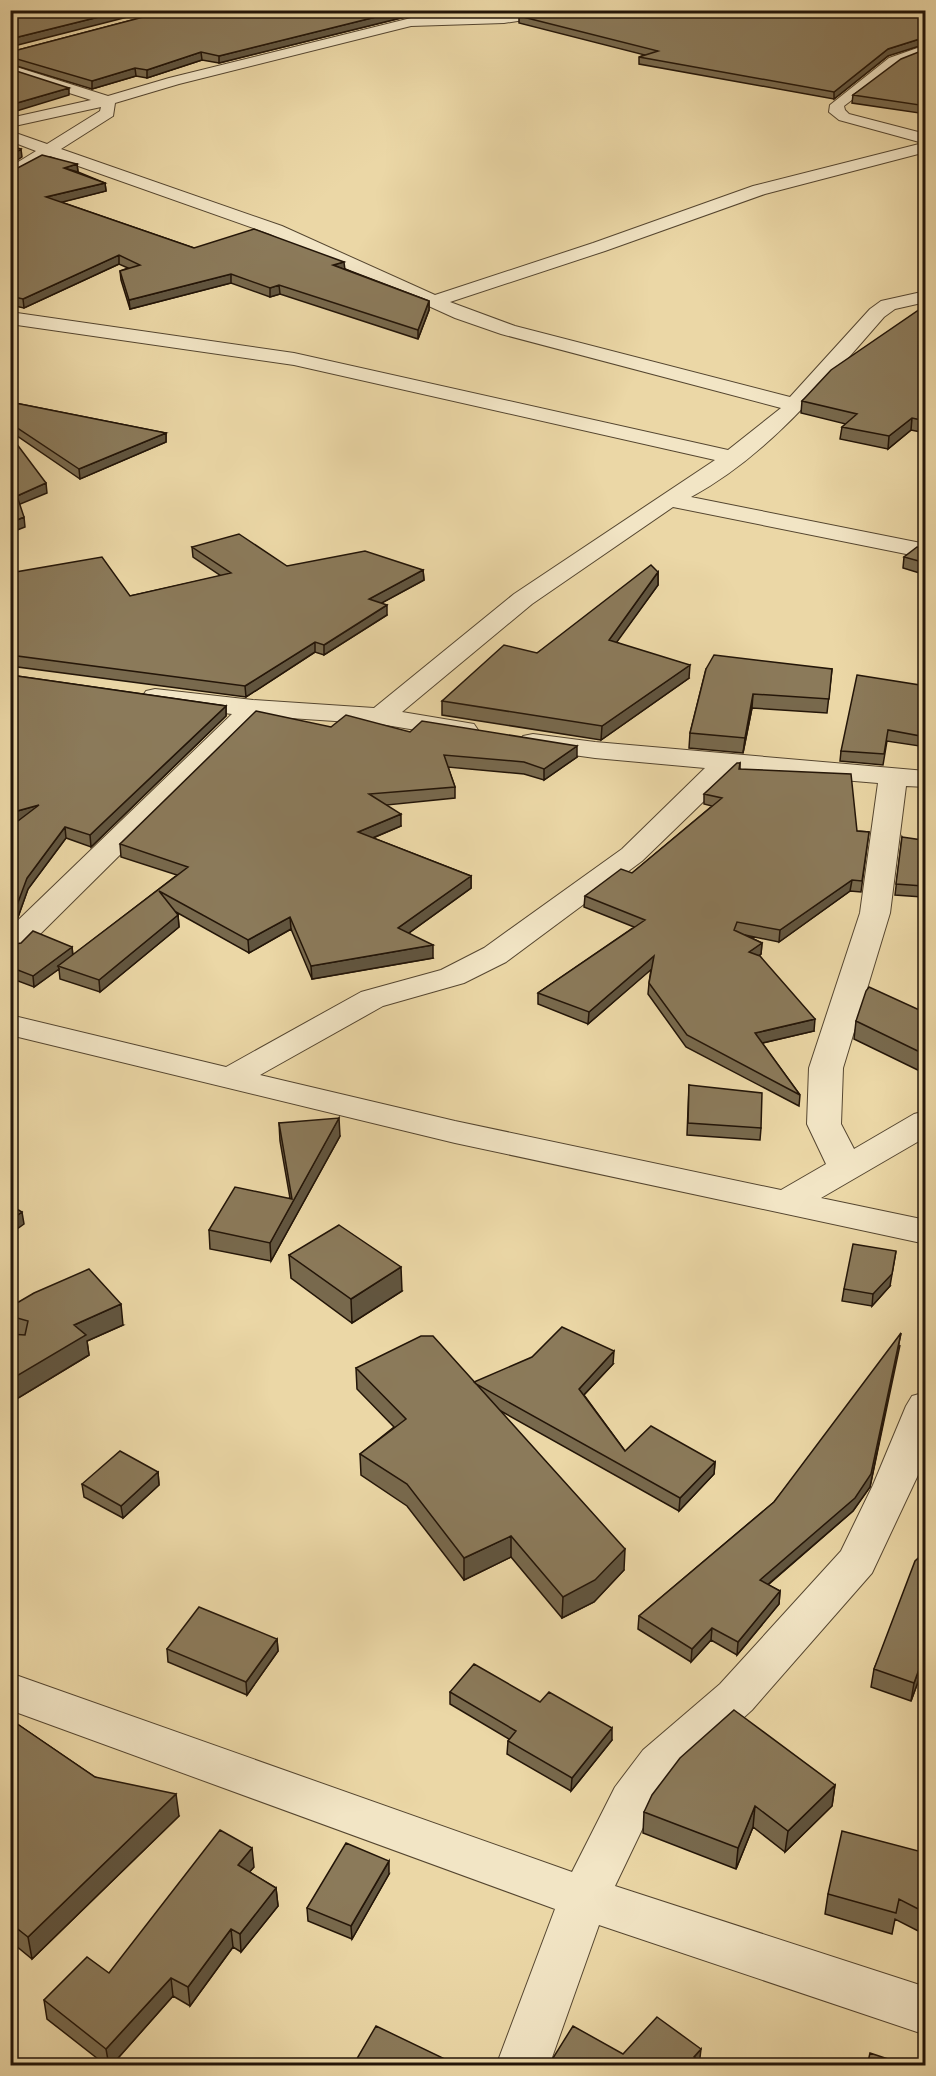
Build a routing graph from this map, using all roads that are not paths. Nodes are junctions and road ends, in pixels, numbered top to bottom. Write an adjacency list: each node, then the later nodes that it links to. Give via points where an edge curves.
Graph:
1 (452, 10): 5 (street)
2 (564, 10): 5 (street, via 504,19)
3 (926, 14): 4 (street)
4 (748, 15)
5 (411, 22): 8 (street)
6 (926, 49): 11 (street, via 894,61 837,105 837,112 844,117)
7 (10, 69): 8 (street)
8 (108, 101): 9 (street); 13 (street, via 108,113)
9 (10, 123)
10 (10, 136): 13 (street)
11 (926, 139)
12 (926, 147): 16 (street, via 759,190)
13 (50, 149): 14 (street); 16 (street, via 276,230)
14 (10, 174)
15 (926, 296): 18 (street, via 888,305 878,312)
16 (437, 300): 18 (street, via 462,314 508,330)
17 (10, 318): 19 (street, via 294,359)
18 (795, 405): 19 (street)
19 (733, 458): 20 (street)
20 (669, 499): 21 (street); 24 (street, via 523,599)
21 (926, 551)
22 (125, 693): 23 (street)
23 (253, 708): 24 (street); 28 (street)
24 (380, 716): 25 (street, via 595,750)
25 (730, 760): 26 (street); 30 (street, via 637,851 539,926 465,971 372,999)
26 (893, 775): 27 (street); 32 (street, via 875,913 826,1068 824,1124)
27 (926, 779)
28 (10, 946)
29 (10, 1025): 30 (street)
30 (228, 1079): 33 (street)
31 (926, 1122): 32 (street)
32 (845, 1167): 33 (street)
33 (785, 1203): 34 (street)
34 (926, 1232)
35 (926, 1406): 37 (street, via 857,1562 736,1697 660,1764 632,1801)
36 (10, 1691): 37 (street)
37 (584, 1898): 38 (street); 39 (street)
38 (926, 2012)
39 (522, 2066)

